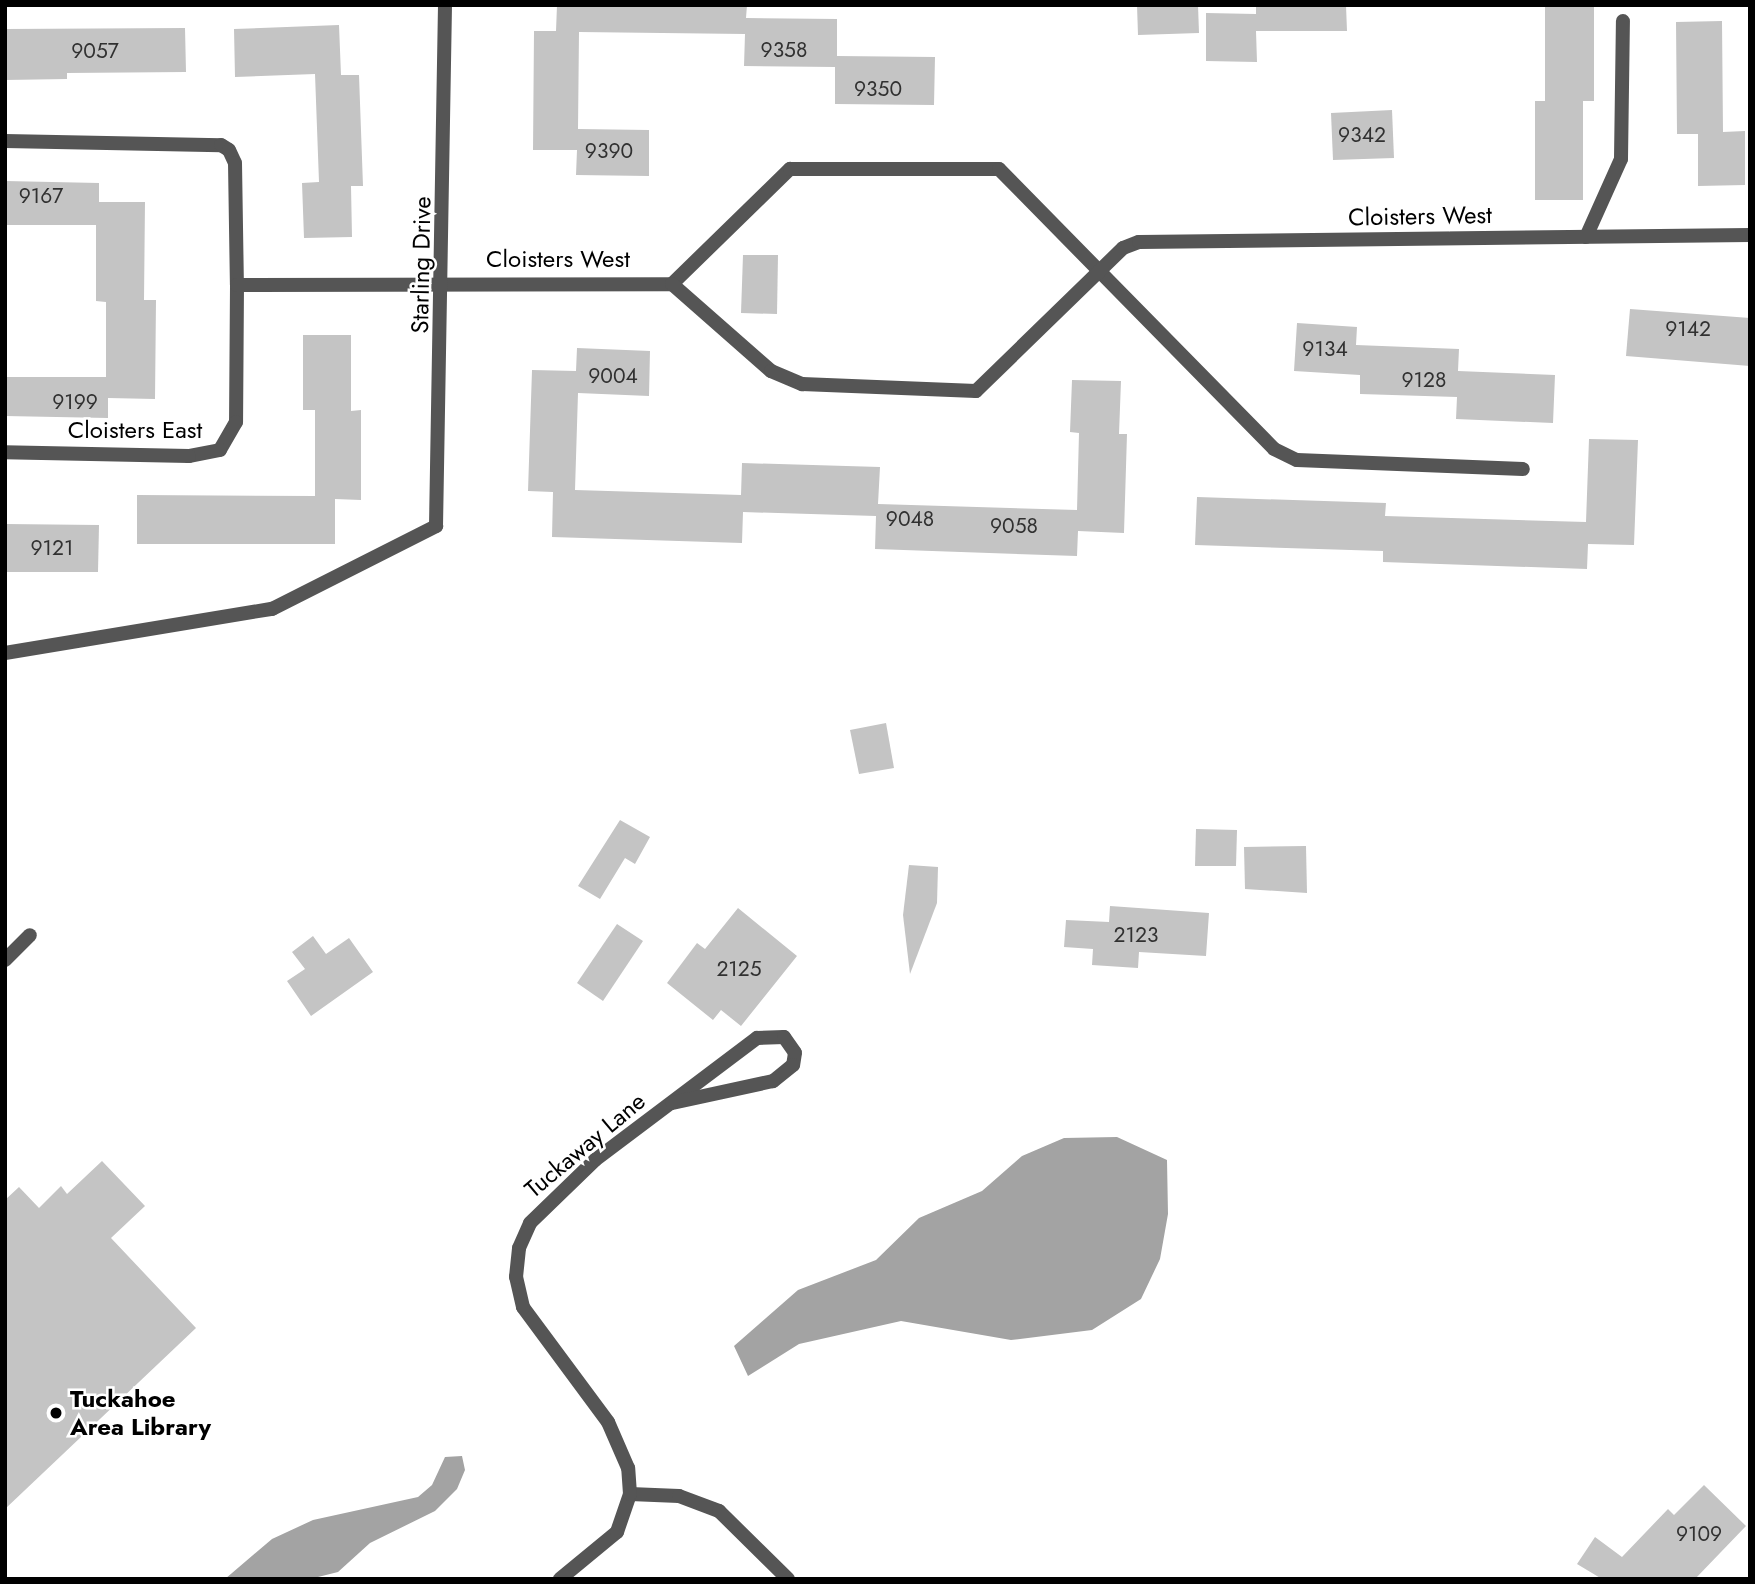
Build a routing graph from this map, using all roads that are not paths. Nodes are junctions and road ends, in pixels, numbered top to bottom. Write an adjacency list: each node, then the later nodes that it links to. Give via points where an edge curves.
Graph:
1 (444, 5): 7 (street, Starling Drive)
2 (1623, 22): 5 (street, via 1621,159)
3 (5, 141): 9 (street, Cloisters East, via 221,145 235,163)
4 (1750, 235): 5 (street, Cloisters West)
5 (1586, 237): 6 (street, Cloisters West, via 1139,242 1123,248)
6 (1101, 270): 8 (street, Cloisters West, via 976,391 828,390 802,384 771,371); 8 (street, via 999,169 800,167 778,177); 11 (street, via 1274,449 1297,460)
7 (444, 283): 8 (street, Cloisters West); 9 (street); 12 (street, Starling Drive, via 436,526 272,609)
8 (672, 284)
9 (237, 285): 10 (street, Cloisters East, via 236,422 220,450 189,456)
10 (5, 452)
11 (1523, 469)
12 (5, 653)
13 (30, 935): 14 (street)
14 (5, 960)
15 (672, 1103): 15 (street, Tuckaway Lane, via 757,1038 784,1037 795,1053 793,1065 773,1081); 16 (street, Tuckaway Lane, via 552,1196 519,1248 517,1289 523,1307 608,1422 628,1468)
16 (630, 1494): 17 (street, Tuckaway Lane, via 617,1532); 18 (street, via 679,1496 719,1511)
17 (560, 1579)
18 (788, 1579)

